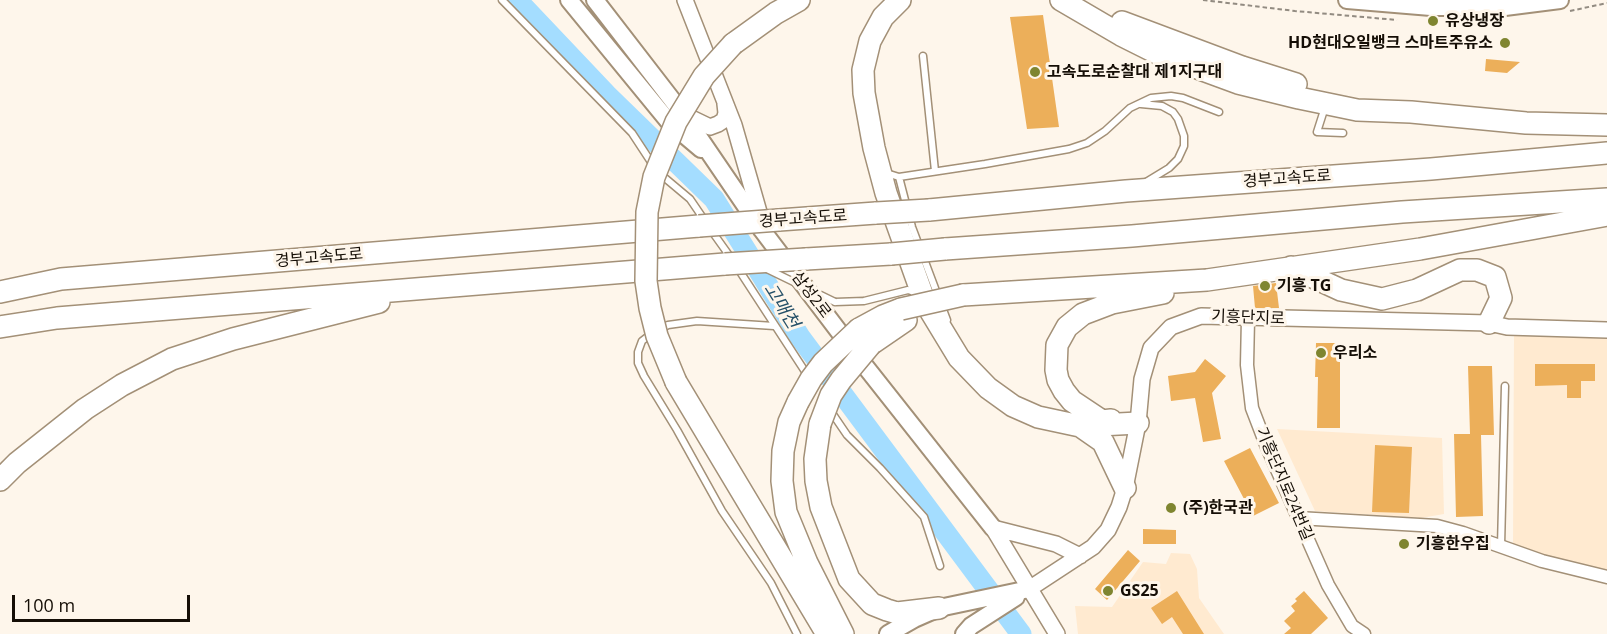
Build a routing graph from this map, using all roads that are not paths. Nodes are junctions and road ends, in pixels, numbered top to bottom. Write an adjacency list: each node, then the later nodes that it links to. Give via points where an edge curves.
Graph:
1 (502, 0): 37 (lane, via 632,133 656,170 690,200)
2 (569, 0): 20 (main road, via 669,122)
3 (595, 0): 16 (main road, 삼성2로)
4 (685, 0): 11 (street)
5 (799, 0): 62 (highway, bridge, via 733,44 704,76 676,122 654,177 647,212 646,281 657,336 676,382)
6 (900, 0): 22 (highway, via 883,17 870,41 863,70 878,163)
7 (1062, 0): 13 (highway, via 1159,54 1238,83); 15 (highway, via 1242,67)
8 (1347, 0): 9 (main road, via 1431,7 1505,7)
9 (1560, 0)
10 (923, 56): 21 (lane)
11 (724, 98): 16 (street, via 726,113 718,124 710,127); 26 (street)
12 (1137, 104): 14 (lane, via 1171,96); 21 (lane, via 1087,143 1069,149); 23 (lane, via 1162,106 1173,112 1184,136 1184,146 1169,168)
13 (1326, 104): 15 (highway, via 1357,110); 18 (lane, via 1317,132)
14 (1219, 112)
15 (1411, 112): 17 (highway, via 1526,123)
16 (683, 114): 20 (main road, 삼성2로)
17 (1607, 125)
18 (1343, 134)
19 (1607, 153): 23 (highway, 경부고속도로)
20 (720, 166): 26 (main road, 삼성2로)
21 (935, 171): 22 (lane)
22 (892, 184): 34 (highway); 39 (lane)
23 (1126, 191): 26 (highway, 경부고속도로, bridge)
24 (1607, 199): 27 (highway, bridge)
25 (1607, 215): 28 (highway)
26 (771, 225): 29 (highway, 경부고속도로, bridge, via 699,226); 52 (main road, 삼성2로, via 865,366)
27 (753, 262): 32 (highway, bridge); 34 (lane, bridge, via 835,302 908,290)
28 (1291, 267): 30 (highway); 36 (highway, via 1341,290 1382,299 1417,290 1460,270 1477,270 1496,277 1501,298)
29 (61, 279): 31 (highway); 33 (highway, 경부고속도로)
30 (1207, 280): 41 (highway, bridge, via 965,298 904,315 883,316); 46 (highway, via 1093,309 1067,327 1057,345 1058,380 1072,401)
31 (0, 282)
32 (438, 287): 38 (highway, via 57,318); 49 (highway, via 233,339 172,359 85,409)
33 (0, 292)
34 (922, 295): 48 (highway, via 959,358 988,388 1024,412)
35 (1248, 319): 36 (street, 기흥단지로); 47 (street, 기흥단지로, via 1200,316 1171,327 1151,348 1140,391); 51 (street, 기흥단지로24번길, via 1247,365 1252,408)
36 (1489, 323): 40 (street, 기흥단지로)
37 (774, 326): 43 (lane); 61 (lane, via 697,321 668,325 642,341 638,363 722,511 771,583)
38 (0, 327)
39 (950, 327)
40 (1607, 330)
41 (865, 337): 59 (highway, bridge, via 858,358 836,388 820,424 815,459 821,507 849,579 872,604 897,613); 63 (highway, bridge, via 837,348 811,379 789,422 783,451 786,512)
42 (955, 338): 46 (lane, via 982,376 1019,403 1081,421)
43 (814, 385)
44 (1505, 386): 53 (lane)
45 (821, 395): 55 (lane, via 847,435 924,517)
46 (1102, 421): 47 (highway)
47 (1138, 423): 48 (highway); 50 (street, 기흥단지로)
48 (1080, 426): 50 (highway, via 1103,442)
49 (0, 480)
50 (1125, 488): 54 (street, 기흥단지로, via 1108,530)
51 (1298, 518): 53 (street, via 1437,526); 66 (street, 기흥단지로24번길, via 1340,607 1352,626)
52 (993, 528): 54 (street, via 1056,544); 57 (street, 삼성2로)
53 (1501, 547): 56 (street)
54 (1080, 556): 57 (street, 기흥단지로)
55 (940, 566)
56 (1607, 577)
57 (1029, 589): 58 (main road); 65 (street, 삼성2로)
58 (990, 604): 59 (main road); 60 (main road)
59 (948, 606): 60 (main road, via 969,611); 64 (main road)
60 (967, 630)
61 (797, 634)
62 (827, 634)
63 (843, 634)
64 (888, 634)
65 (1057, 634)
66 (1364, 634)

